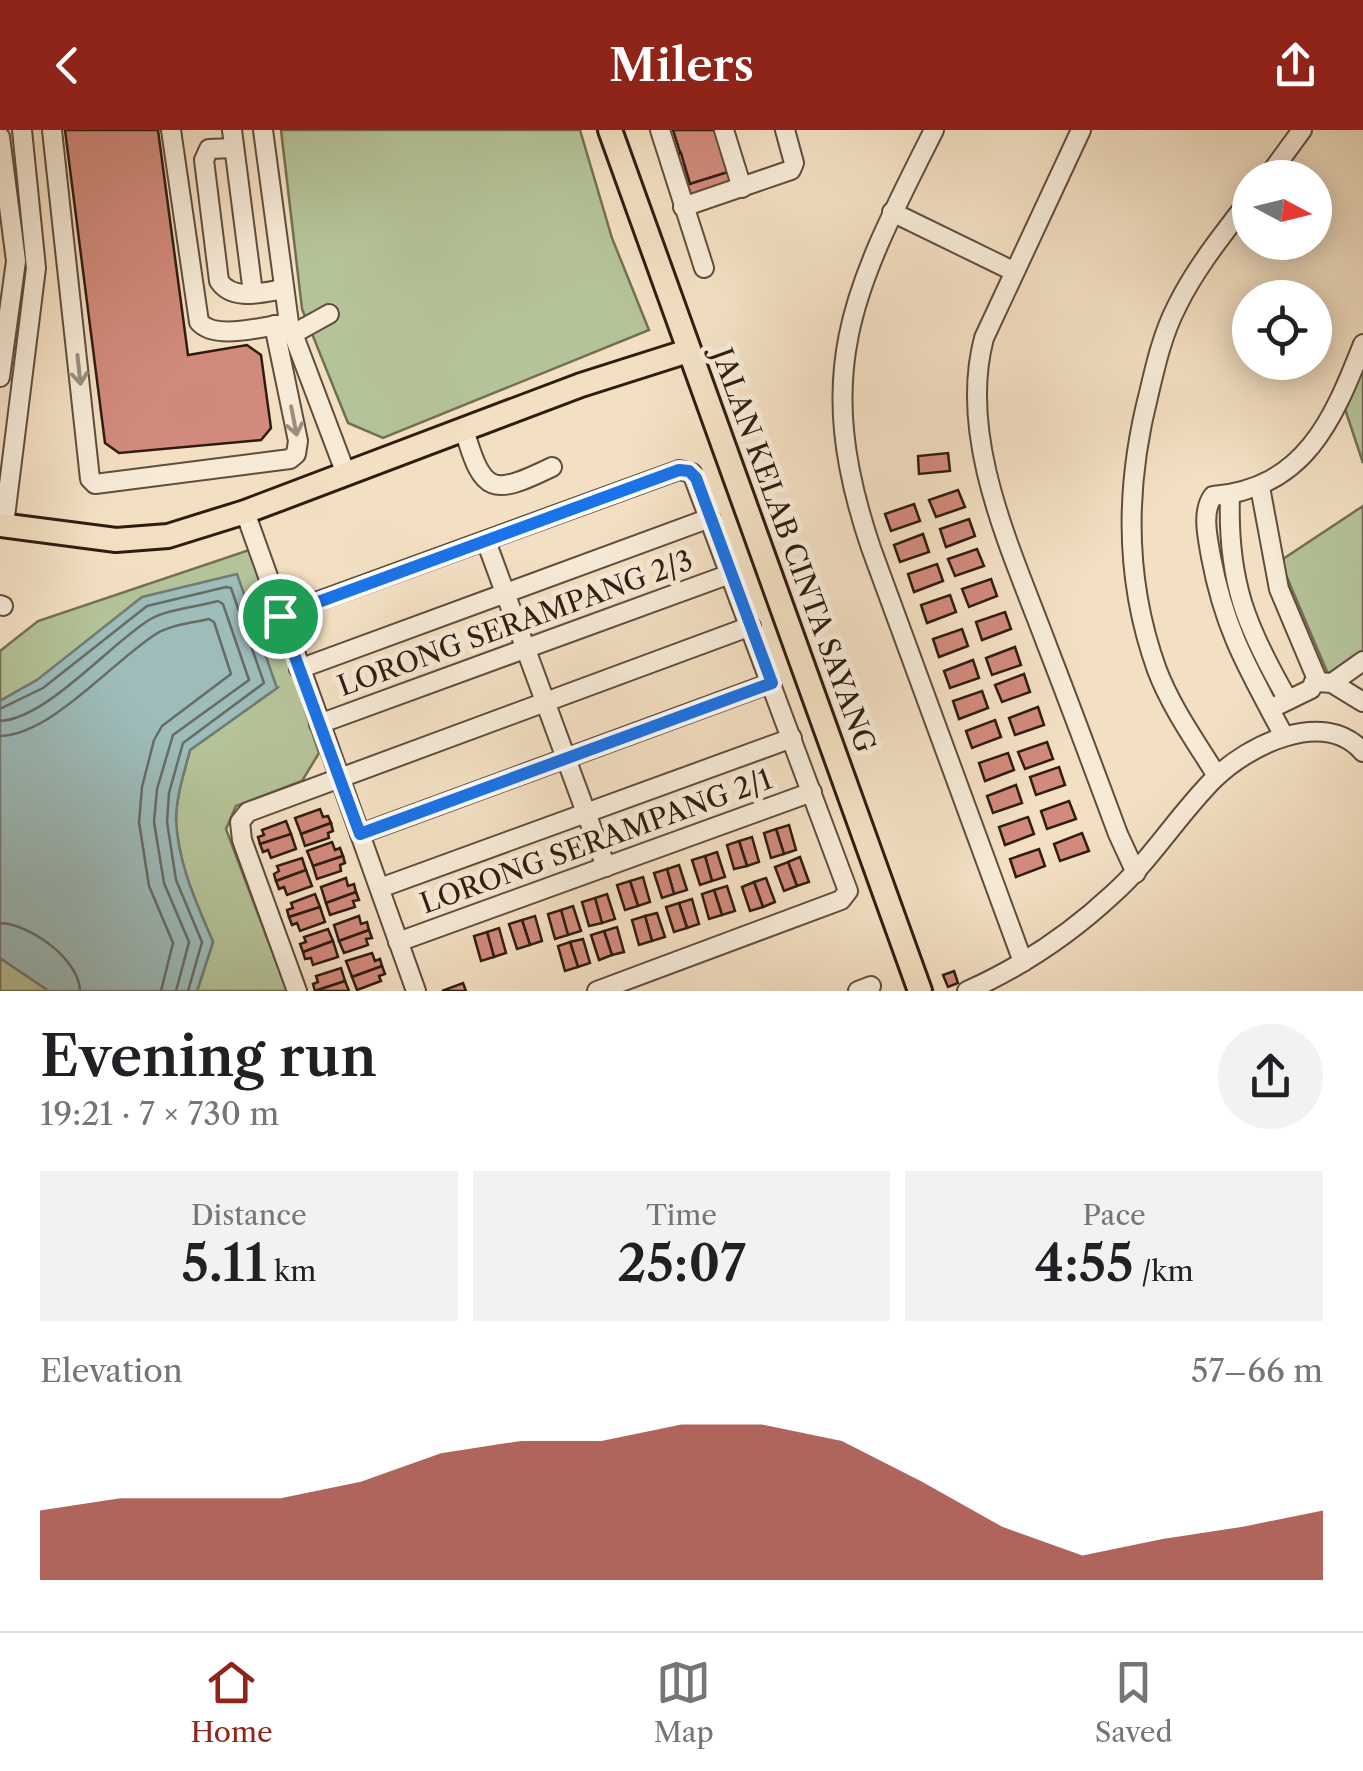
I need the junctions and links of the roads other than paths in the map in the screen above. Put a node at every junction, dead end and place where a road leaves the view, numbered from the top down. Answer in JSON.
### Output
{"nodes":[{"id":1,"x":22,"y":130,"type":"edge"},
{"id":2,"x":52,"y":130,"type":"edge"},
{"id":3,"x":171,"y":130,"type":"edge"},
{"id":4,"x":263,"y":130,"type":"edge"},
{"id":5,"x":610,"y":130,"type":"edge"},
{"id":6,"x":660,"y":130,"type":"edge"},
{"id":7,"x":724,"y":130,"type":"edge"},
{"id":8,"x":784,"y":130,"type":"edge"},
{"id":9,"x":934,"y":130,"type":"edge"},
{"id":10,"x":1081,"y":130,"type":"edge"},
{"id":11,"x":1302,"y":130,"type":"edge"},
{"id":12,"x":0,"y":137,"type":"edge"},
{"id":13,"x":233,"y":139,"type":"edge"},
{"id":14,"x":1280,"y":160,"type":"edge"},
{"id":15,"x":742,"y":188,"type":"junction"},
{"id":16,"x":684,"y":207,"type":"junction"},
{"id":17,"x":892,"y":212,"type":"junction"},
{"id":18,"x":1232,"y":223,"type":"edge"},
{"id":19,"x":704,"y":268,"type":"dead end"},
{"id":20,"x":1013,"y":271,"type":"junction"},
{"id":21,"x":35,"y":280,"type":"junction"},
{"id":22,"x":69,"y":282,"type":"junction"},
{"id":23,"x":284,"y":289,"type":"junction"},
{"id":24,"x":253,"y":293,"type":"junction"},
{"id":25,"x":669,"y":296,"type":"junction"},
{"id":26,"x":329,"y":314,"type":"dead end"},
{"id":27,"x":285,"y":328,"type":"junction"},
{"id":28,"x":1363,"y":344,"type":"edge"},
{"id":29,"x":688,"y":351,"type":"junction"},
{"id":30,"x":644,"y":364,"type":"junction"},
{"id":31,"x":0,"y":377,"type":"edge"},
{"id":32,"x":712,"y":412,"type":"junction"},
{"id":33,"x":464,"y":430,"type":"junction"},
{"id":34,"x":552,"y":466,"type":"dead end"},
{"id":35,"x":346,"y":474,"type":"junction"},
{"id":36,"x":1260,"y":487,"type":"junction"},
{"id":37,"x":1230,"y":495,"type":"junction"},
{"id":38,"x":245,"y":512,"type":"junction"},
{"id":39,"x":710,"y":518,"type":"junction"},
{"id":40,"x":2,"y":525,"type":"edge"},
{"id":41,"x":486,"y":541,"type":"junction"},
{"id":42,"x":730,"y":574,"type":"junction"},
{"id":43,"x":505,"y":594,"type":"junction"},
{"id":44,"x":280,"y":616,"type":"junction"},
{"id":45,"x":751,"y":626,"type":"junction"},
{"id":46,"x":526,"y":650,"type":"junction"},
{"id":47,"x":1363,"y":661,"type":"edge"},
{"id":48,"x":300,"y":670,"type":"junction"},
{"id":49,"x":772,"y":683,"type":"junction"},
{"id":50,"x":1324,"y":683,"type":"junction"},
{"id":51,"x":1288,"y":700,"type":"junction"},
{"id":52,"x":1363,"y":702,"type":"edge"},
{"id":53,"x":545,"y":704,"type":"junction"},
{"id":54,"x":1270,"y":709,"type":"junction"},
{"id":55,"x":319,"y":724,"type":"junction"},
{"id":56,"x":1284,"y":736,"type":"junction"},
{"id":57,"x":792,"y":738,"type":"junction"},
{"id":58,"x":1363,"y":752,"type":"edge"},
{"id":59,"x":565,"y":758,"type":"junction"},
{"id":60,"x":1217,"y":776,"type":"junction"},
{"id":61,"x":339,"y":780,"type":"junction"},
{"id":62,"x":812,"y":792,"type":"junction"},
{"id":63,"x":585,"y":811,"type":"junction"},
{"id":64,"x":360,"y":834,"type":"junction"},
{"id":65,"x":606,"y":867,"type":"junction"},
{"id":66,"x":1136,"y":873,"type":"junction"},
{"id":67,"x":380,"y":888,"type":"junction"},
{"id":68,"x":398,"y":942,"type":"junction"},
{"id":69,"x":1023,"y":962,"type":"junction"},
{"id":70,"x":297,"y":991,"type":"edge"},
{"id":71,"x":416,"y":991,"type":"edge"},
{"id":72,"x":597,"y":991,"type":"edge"},
{"id":73,"x":920,"y":991,"type":"edge"},
{"id":74,"x":948,"y":991,"type":"edge"},
{"id":75,"x":957,"y":991,"type":"edge"},
{"id":76,"x":967,"y":991,"type":"edge"}],
"edges":[{"from":1,"to":21,"type":"street"},
{"from":2,"to":22,"type":"street"},
{"from":3,"to":27,"type":"street"},
{"from":4,"to":23,"type":"street"},
{"from":5,"to":25,"type":"main road","name":"JALAN KELAB CINTA SAYANG"},
{"from":6,"to":16,"type":"street"},
{"from":7,"to":15,"type":"street"},
{"from":8,"to":15,"type":"street"},
{"from":9,"to":17,"type":"street"},
{"from":10,"to":20,"type":"street"},
{"from":11,"to":14,"type":"street"},
{"from":12,"to":31,"type":"street"},
{"from":13,"to":24,"type":"street"},
{"from":13,"to":24,"type":"street"},
{"from":15,"to":16,"type":"street"},
{"from":16,"to":19,"type":"street"},
{"from":17,"to":20,"type":"street"},
{"from":17,"to":69,"type":"street"},
{"from":18,"to":60,"type":"street"},
{"from":20,"to":66,"type":"street"},
{"from":21,"to":22,"type":"street"},
{"from":21,"to":40,"type":"street"},
{"from":22,"to":27,"type":"street"},
{"from":23,"to":24,"type":"street"},
{"from":23,"to":27,"type":"street"},
{"from":25,"to":29,"type":"main road","name":"JALAN KELAB CINTA SAYANG"},
{"from":25,"to":30,"type":"main road"},
{"from":26,"to":27,"type":"street"},
{"from":27,"to":35,"type":"street"},
{"from":28,"to":36,"type":"street"},
{"from":29,"to":30,"type":"main road"},
{"from":29,"to":32,"type":"main road","name":"JALAN KELAB CINTA SAYANG"},
{"from":30,"to":32,"type":"main road"},
{"from":30,"to":33,"type":"main road"},
{"from":32,"to":73,"type":"main road","name":"JALAN KELAB CINTA SAYANG"},
{"from":33,"to":34,"type":"street"},
{"from":33,"to":35,"type":"main road"},
{"from":35,"to":38,"type":"main road"},
{"from":36,"to":37,"type":"street"},
{"from":36,"to":50,"type":"street"},
{"from":37,"to":51,"type":"street"},
{"from":37,"to":54,"type":"street"},
{"from":38,"to":40,"type":"main road"},
{"from":38,"to":44,"type":"street"},
{"from":39,"to":41,"type":"street"},
{"from":39,"to":42,"type":"street"},
{"from":39,"to":43,"type":"street"},
{"from":41,"to":43,"type":"street"},
{"from":41,"to":44,"type":"street"},
{"from":42,"to":45,"type":"street"},
{"from":42,"to":46,"type":"street","name":"LORONG SERAMPANG 2/3"},
{"from":43,"to":46,"type":"street"},
{"from":43,"to":48,"type":"street"},
{"from":44,"to":48,"type":"street"},
{"from":45,"to":49,"type":"street"},
{"from":45,"to":53,"type":"street"},
{"from":46,"to":53,"type":"street"},
{"from":46,"to":55,"type":"street","name":"LORONG SERAMPANG 2/3"},
{"from":47,"to":50,"type":"street"},
{"from":48,"to":55,"type":"street"},
{"from":49,"to":57,"type":"street"},
{"from":49,"to":59,"type":"street"},
{"from":50,"to":51,"type":"street"},
{"from":50,"to":52,"type":"street"},
{"from":51,"to":54,"type":"street"},
{"from":53,"to":59,"type":"street"},
{"from":53,"to":61,"type":"street"},
{"from":54,"to":56,"type":"street"},
{"from":55,"to":61,"type":"street"},
{"from":56,"to":58,"type":"street"},
{"from":56,"to":60,"type":"street"},
{"from":57,"to":62,"type":"street"},
{"from":57,"to":63,"type":"street"},
{"from":59,"to":63,"type":"street"},
{"from":59,"to":64,"type":"street"},
{"from":60,"to":66,"type":"street"},
{"from":61,"to":64,"type":"street"},
{"from":61,"to":70,"type":"street"},
{"from":62,"to":65,"type":"street","name":"LORONG SERAMPANG 2/1"},
{"from":62,"to":72,"type":"street"},
{"from":63,"to":65,"type":"street"},
{"from":63,"to":67,"type":"street"},
{"from":64,"to":67,"type":"street"},
{"from":65,"to":68,"type":"street","name":"LORONG SERAMPANG 2/1"},
{"from":66,"to":69,"type":"street"},
{"from":67,"to":68,"type":"street"},
{"from":68,"to":71,"type":"street"},
{"from":69,"to":76,"type":"street"},
{"from":74,"to":75,"type":"street"}]}
